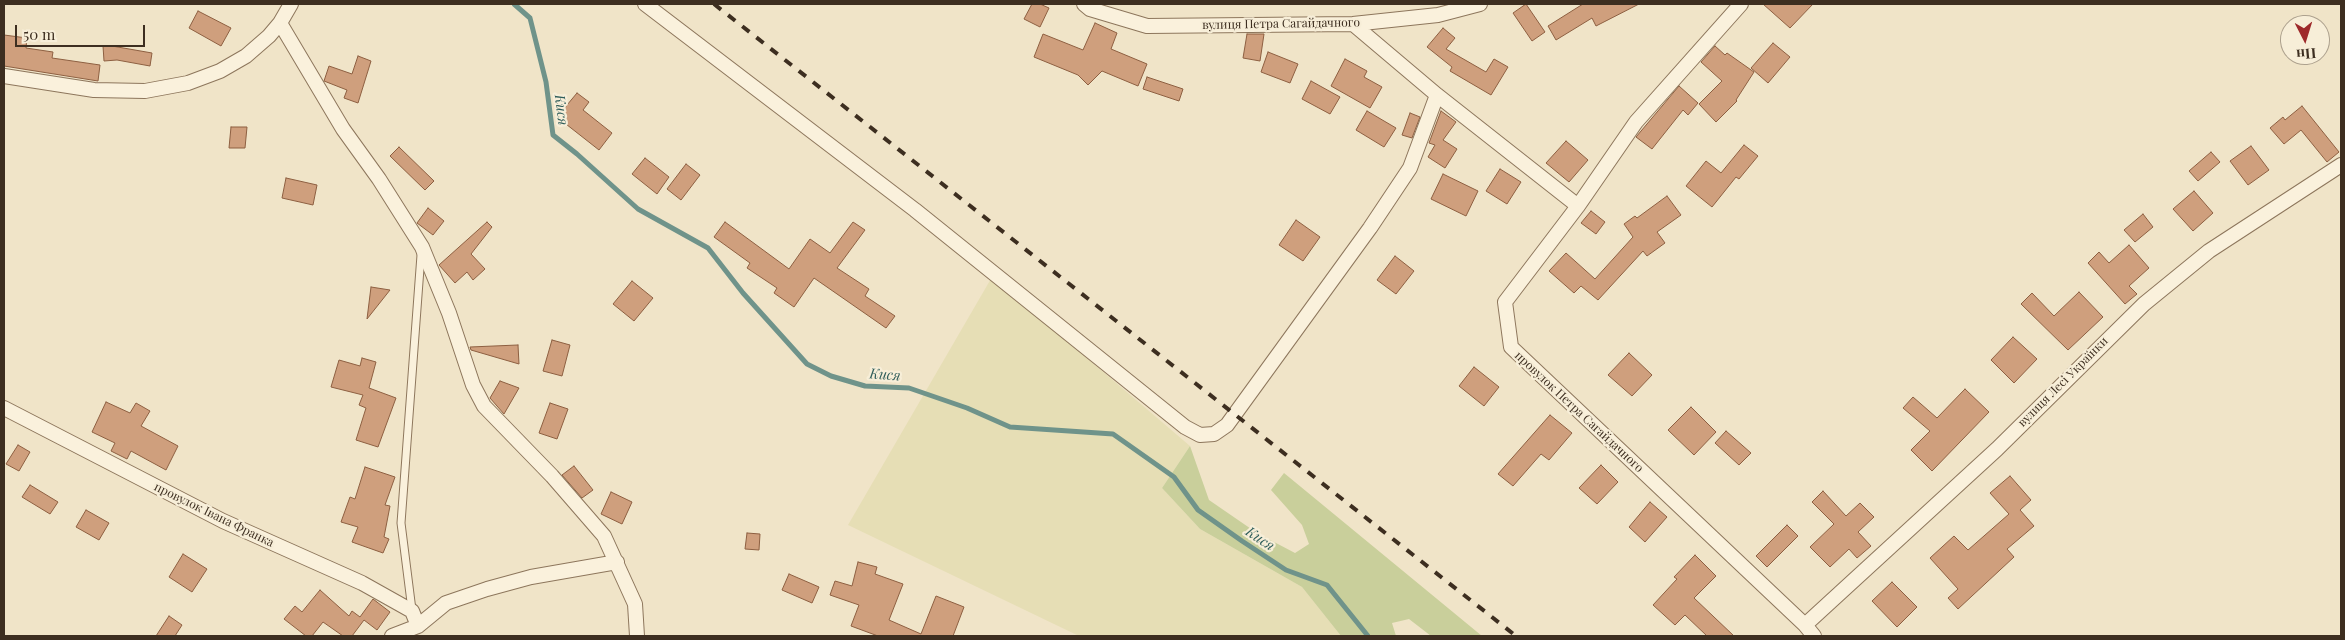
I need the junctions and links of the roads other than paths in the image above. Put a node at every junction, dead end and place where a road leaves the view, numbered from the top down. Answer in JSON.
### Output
{"nodes":[{"id":1,"x":291,"y":4,"type":"edge"},
{"id":2,"x":645,"y":4,"type":"edge"},
{"id":3,"x":1084,"y":4,"type":"edge"},
{"id":4,"x":1480,"y":4,"type":"edge"},
{"id":5,"x":1741,"y":4,"type":"edge"},
{"id":6,"x":280,"y":24,"type":"junction"},
{"id":7,"x":1353,"y":24,"type":"junction"},
{"id":8,"x":4,"y":76,"type":"edge"},
{"id":9,"x":1436,"y":95,"type":"junction"},
{"id":10,"x":2341,"y":165,"type":"edge"},
{"id":11,"x":1578,"y":206,"type":"junction"},
{"id":12,"x":422,"y":247,"type":"junction"},
{"id":13,"x":4,"y":408,"type":"edge"},
{"id":14,"x":617,"y":562,"type":"junction"},
{"id":15,"x":412,"y":611,"type":"junction"},
{"id":16,"x":1805,"y":625,"type":"junction"},
{"id":17,"x":418,"y":626,"type":"junction"},
{"id":18,"x":392,"y":636,"type":"edge"},
{"id":19,"x":637,"y":636,"type":"edge"},
{"id":20,"x":1814,"y":636,"type":"edge"}],
"edges":[{"from":1,"to":6,"type":"street"},
{"from":2,"to":9,"type":"street"},
{"from":3,"to":7,"type":"street","name":"вулиця Петра Сагайдачного"},
{"from":4,"to":7,"type":"street","name":"вулиця Петра Сагайдачного"},
{"from":5,"to":11,"type":"street","name":"провулок Петра Сагайдачного"},
{"from":6,"to":8,"type":"street"},
{"from":6,"to":12,"type":"street"},
{"from":7,"to":9,"type":"street"},
{"from":9,"to":11,"type":"street"},
{"from":10,"to":16,"type":"street","name":"вулиця Лесі Українки"},
{"from":11,"to":16,"type":"street","name":"провулок Петра Сагайдачного"},
{"from":12,"to":14,"type":"street"},
{"from":12,"to":15,"type":"lane"},
{"from":13,"to":15,"type":"street","name":"провулок Івана Франка"},
{"from":14,"to":17,"type":"street"},
{"from":14,"to":19,"type":"street"},
{"from":15,"to":17,"type":"street"},
{"from":16,"to":20,"type":"street","name":"провулок Петра Сагайдачного"},
{"from":17,"to":18,"type":"street"}]}
